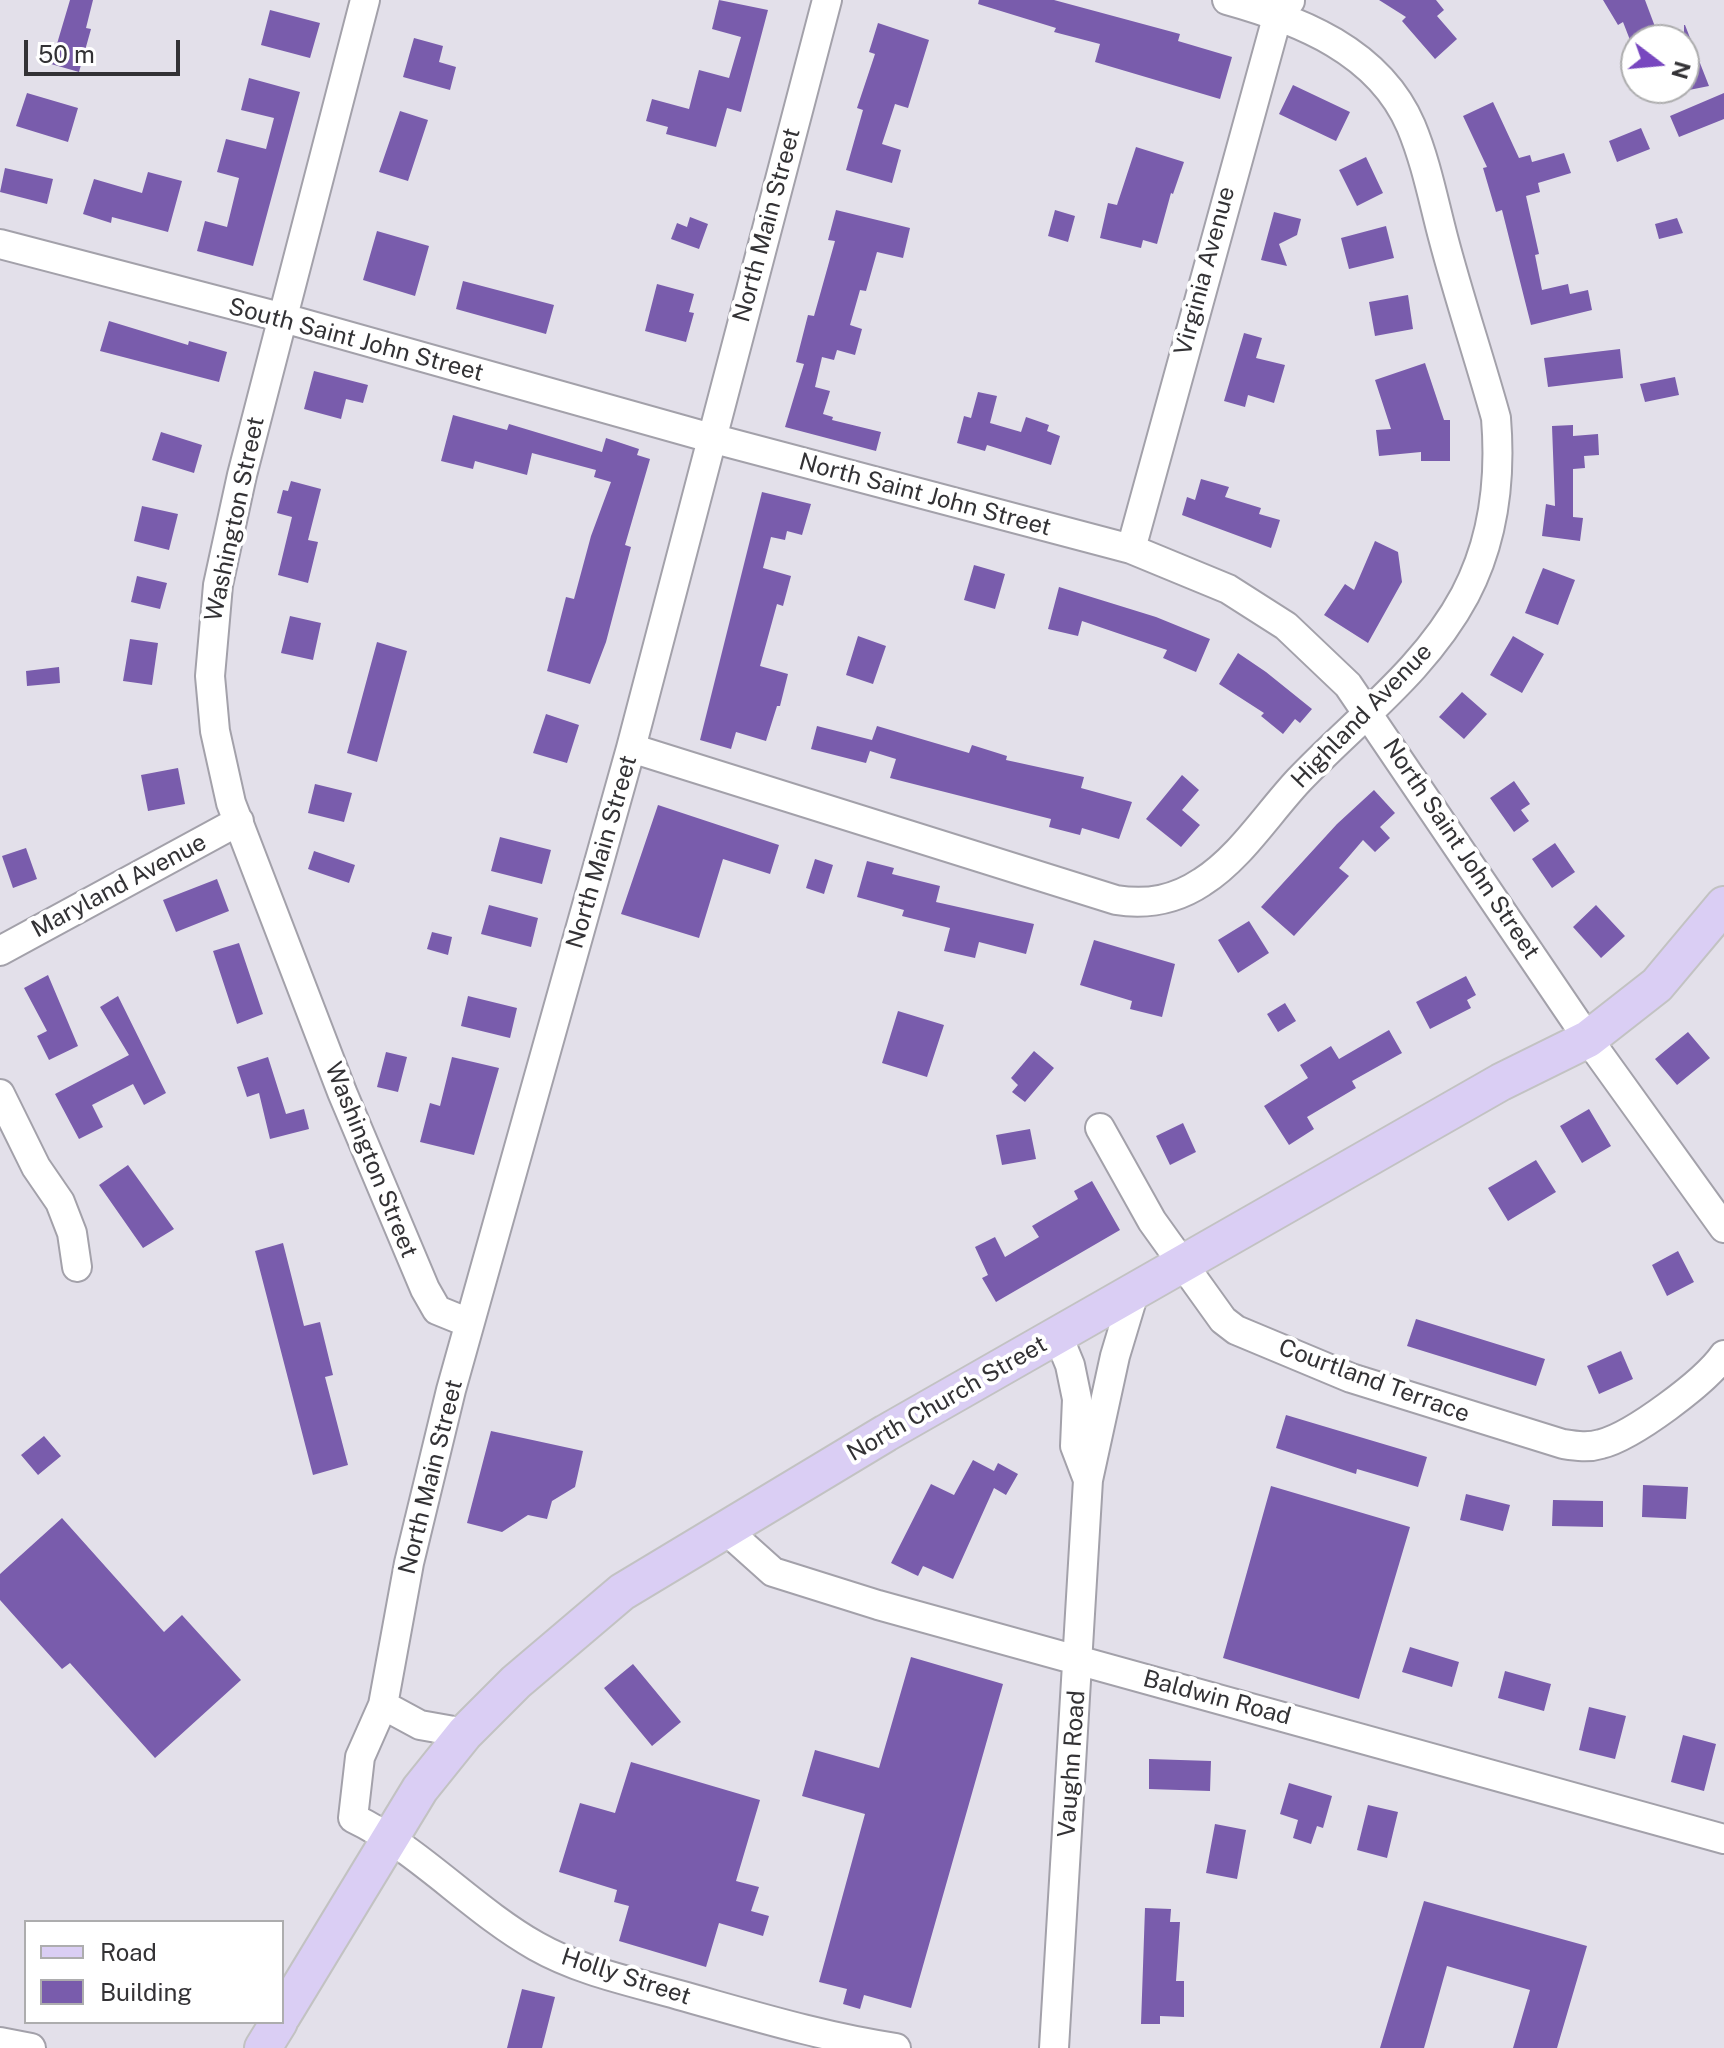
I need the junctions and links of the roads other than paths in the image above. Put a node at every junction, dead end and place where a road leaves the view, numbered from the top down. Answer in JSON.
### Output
{"nodes":[{"id":1,"x":365,"y":0,"type":"edge"},
{"id":2,"x":827,"y":0,"type":"edge"},
{"id":3,"x":1227,"y":0,"type":"edge"},
{"id":4,"x":1284,"y":7,"type":"edge"},
{"id":5,"x":0,"y":244,"type":"edge"},
{"id":6,"x":280,"y":317,"type":"junction"},
{"id":7,"x":711,"y":438,"type":"junction"},
{"id":8,"x":1131,"y":549,"type":"junction"},
{"id":9,"x":1369,"y":713,"type":"junction"},
{"id":10,"x":631,"y":748,"type":"junction"},
{"id":11,"x":239,"y":821,"type":"junction"},
{"id":12,"x":1724,"y":905,"type":"edge"},
{"id":13,"x":1724,"y":946,"type":"edge"},
{"id":14,"x":0,"y":951,"type":"edge"},
{"id":15,"x":1657,"y":985,"type":"junction"},
{"id":16,"x":1588,"y":1039,"type":"junction"},
{"id":17,"x":0,"y":1094,"type":"edge"},
{"id":18,"x":1100,"y":1128,"type":"dead end"},
{"id":19,"x":1724,"y":1228,"type":"edge"},
{"id":20,"x":1183,"y":1265,"type":"junction"},
{"id":21,"x":77,"y":1267,"type":"dead end"},
{"id":22,"x":1134,"y":1293,"type":"junction"},
{"id":23,"x":469,"y":1323,"type":"junction"},
{"id":24,"x":1058,"y":1336,"type":"junction"},
{"id":25,"x":1724,"y":1355,"type":"edge"},
{"id":26,"x":1088,"y":1480,"type":"junction"},
{"id":27,"x":725,"y":1529,"type":"junction"},
{"id":28,"x":1079,"y":1661,"type":"junction"},
{"id":29,"x":383,"y":1705,"type":"junction"},
{"id":30,"x":465,"y":1733,"type":"junction"},
{"id":31,"x":389,"y":1835,"type":"junction"},
{"id":32,"x":1724,"y":1839,"type":"edge"},
{"id":33,"x":284,"y":2013,"type":"edge"},
{"id":34,"x":278,"y":2024,"type":"edge"},
{"id":35,"x":0,"y":2042,"type":"edge"},
{"id":36,"x":31,"y":2048,"type":"edge"},
{"id":37,"x":263,"y":2048,"type":"edge"},
{"id":38,"x":896,"y":2048,"type":"edge"},
{"id":39,"x":1054,"y":2048,"type":"edge"}],
"edges":[{"from":1,"to":6,"type":"street","name":"Washington Street"},
{"from":2,"to":7,"type":"street","name":"North Main Street"},
{"from":3,"to":4,"type":"street","name":"Highland Avenue"},
{"from":4,"to":8,"type":"street","name":"Virginia Avenue"},
{"from":4,"to":9,"type":"street","name":"Highland Avenue"},
{"from":5,"to":6,"type":"street","name":"South Saint John Street"},
{"from":6,"to":7,"type":"street","name":"South Saint John Street"},
{"from":6,"to":11,"type":"street","name":"Washington Street"},
{"from":7,"to":8,"type":"street","name":"North Saint John Street"},
{"from":7,"to":10,"type":"street","name":"North Main Street"},
{"from":8,"to":9,"type":"street","name":"North Saint John Street"},
{"from":9,"to":10,"type":"street","name":"Highland Avenue"},
{"from":9,"to":16,"type":"street","name":"North Saint John Street"},
{"from":10,"to":23,"type":"street","name":"North Main Street"},
{"from":11,"to":14,"type":"street","name":"Maryland Avenue"},
{"from":11,"to":23,"type":"street","name":"Washington Street"},
{"from":12,"to":15,"type":"main road","name":"North Church Street"},
{"from":13,"to":15,"type":"main road"},
{"from":15,"to":16,"type":"main road","name":"North Church Street"},
{"from":16,"to":19,"type":"street","name":"North Saint John Street"},
{"from":16,"to":20,"type":"main road","name":"North Church Street"},
{"from":17,"to":21,"type":"street"},
{"from":18,"to":20,"type":"street","name":"Courtland Terrace"},
{"from":20,"to":22,"type":"main road","name":"North Church Street"},
{"from":20,"to":25,"type":"street","name":"Courtland Terrace"},
{"from":22,"to":24,"type":"main road","name":"North Church Street"},
{"from":22,"to":26,"type":"street","name":"Vaughn Road"},
{"from":23,"to":29,"type":"street","name":"North Main Street"},
{"from":24,"to":26,"type":"street","name":"Vaughn Road"},
{"from":24,"to":27,"type":"main road","name":"North Church Street"},
{"from":26,"to":28,"type":"street","name":"Vaughn Road"},
{"from":27,"to":28,"type":"street","name":"Baldwin Road"},
{"from":27,"to":30,"type":"main road","name":"North Church Street"},
{"from":28,"to":32,"type":"street","name":"Baldwin Road"},
{"from":28,"to":39,"type":"street","name":"Vaughn Road"},
{"from":29,"to":30,"type":"street"},
{"from":29,"to":31,"type":"street","name":"North Main Street"},
{"from":30,"to":31,"type":"main road","name":"North Church Street"},
{"from":31,"to":33,"type":"main road","name":"North Church Street"},
{"from":31,"to":38,"type":"street","name":"Holly Street"},
{"from":34,"to":37,"type":"main road"},
{"from":35,"to":36,"type":"street"}]}
